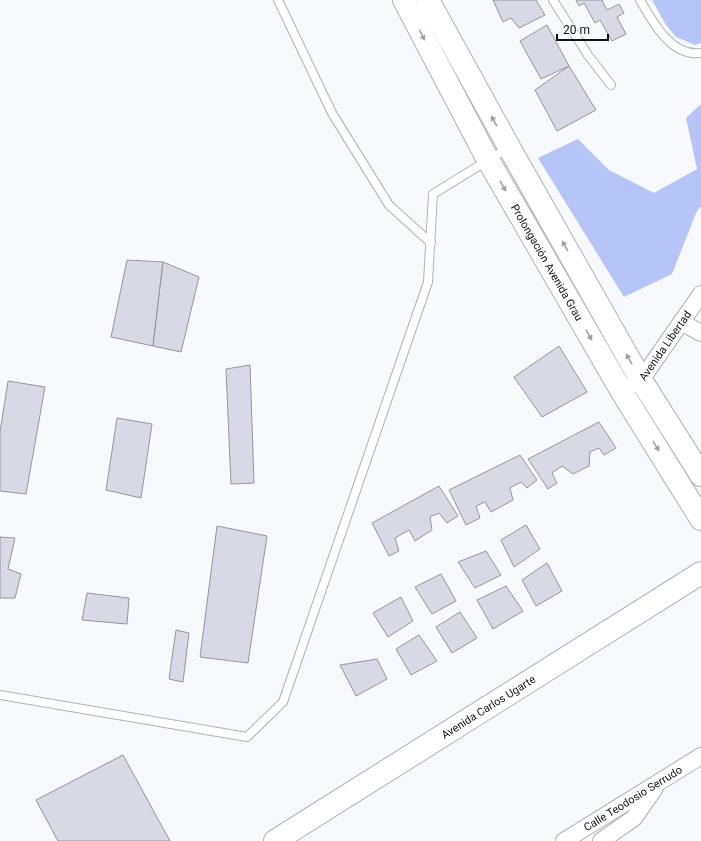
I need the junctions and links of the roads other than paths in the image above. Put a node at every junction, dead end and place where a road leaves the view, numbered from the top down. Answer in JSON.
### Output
{"nodes":[{"id":1,"x":278,"y":0,"type":"edge"},
{"id":2,"x":404,"y":0,"type":"edge"},
{"id":3,"x":428,"y":0,"type":"edge"},
{"id":4,"x":554,"y":0,"type":"edge"},
{"id":5,"x":640,"y":0,"type":"edge"},
{"id":6,"x":701,"y":53,"type":"edge"},
{"id":7,"x":611,"y":86,"type":"dead end"},
{"id":8,"x":509,"y":147,"type":"junction"},
{"id":9,"x":488,"y":160,"type":"junction"},
{"id":10,"x":431,"y":243,"type":"junction"},
{"id":11,"x":701,"y":294,"type":"edge"},
{"id":12,"x":681,"y":322,"type":"junction"},
{"id":13,"x":701,"y":333,"type":"edge"},
{"id":14,"x":641,"y":380,"type":"junction"},
{"id":15,"x":622,"y":392,"type":"junction"},
{"id":16,"x":701,"y":475,"type":"edge"},
{"id":17,"x":701,"y":519,"type":"edge"},
{"id":18,"x":701,"y":573,"type":"edge"},
{"id":19,"x":0,"y":695,"type":"edge"},
{"id":20,"x":701,"y":756,"type":"edge"},
{"id":21,"x":660,"y":782,"type":"junction"},
{"id":22,"x":276,"y":841,"type":"edge"},
{"id":23,"x":564,"y":841,"type":"edge"},
{"id":24,"x":601,"y":841,"type":"edge"}],
"edges":[{"from":1,"to":10,"type":"lane"},
{"from":2,"to":9,"type":"main road","name":"Prolongación Avenida Grau","one_way":true},
{"from":8,"to":3,"type":"main road","one_way":true},
{"from":4,"to":7,"type":"lane"},
{"from":5,"to":6,"type":"lane"},
{"from":8,"to":9,"type":"lane"},
{"from":14,"to":8,"type":"main road","one_way":true},
{"from":9,"to":10,"type":"lane"},
{"from":9,"to":15,"type":"main road","name":"Prolongación Avenida Grau","one_way":true},
{"from":10,"to":19,"type":"lane"},
{"from":11,"to":12,"type":"street","name":"Avenida Libertad"},
{"from":12,"to":13,"type":"street"},
{"from":12,"to":14,"type":"street","name":"Avenida Libertad"},
{"from":14,"to":15,"type":"street","name":"Avenida Libertad"},
{"from":14,"to":16,"type":"main road"},
{"from":15,"to":17,"type":"main road","name":"Prolongación Avenida Grau","one_way":true},
{"from":18,"to":22,"type":"main road","name":"Avenida Carlos Ugarte"},
{"from":20,"to":21,"type":"street","name":"Calle Teodosio Serrudo"},
{"from":21,"to":23,"type":"street","name":"Calle Teodosio Serrudo"},
{"from":21,"to":24,"type":"street"}]}
